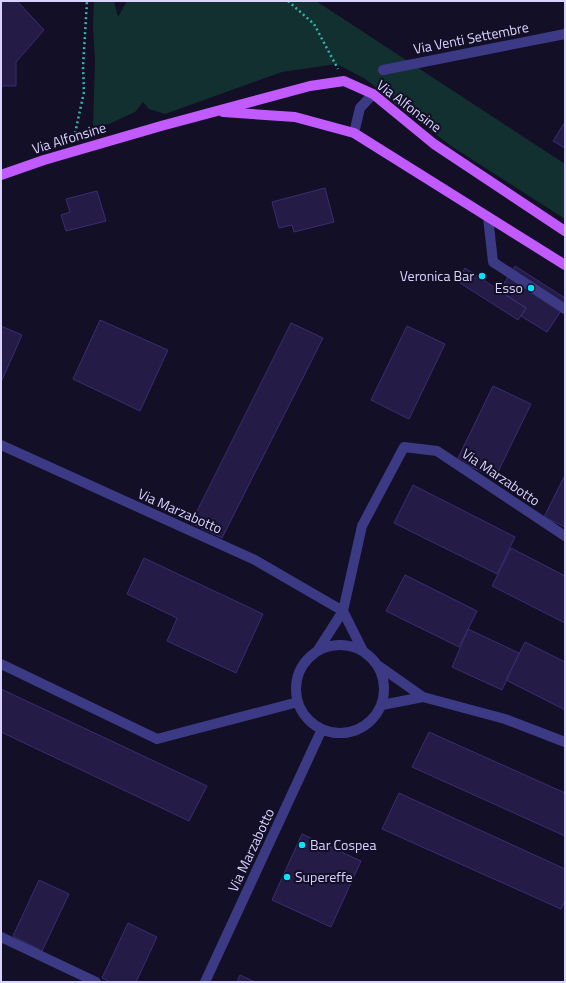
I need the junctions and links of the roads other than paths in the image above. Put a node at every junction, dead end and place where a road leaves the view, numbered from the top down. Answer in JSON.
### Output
{"nodes":[{"id":1,"x":565,"y":34,"type":"edge"},
{"id":2,"x":383,"y":70,"type":"dead end"},
{"id":3,"x":373,"y":94,"type":"junction"},
{"id":4,"x":215,"y":112,"type":"junction"},
{"id":5,"x":354,"y":133,"type":"junction"},
{"id":6,"x":1,"y":174,"type":"edge"},
{"id":7,"x":488,"y":217,"type":"junction"},
{"id":8,"x":565,"y":231,"type":"edge"},
{"id":9,"x":565,"y":265,"type":"edge"},
{"id":10,"x":565,"y":309,"type":"edge"},
{"id":11,"x":1,"y":445,"type":"edge"},
{"id":12,"x":565,"y":536,"type":"edge"},
{"id":13,"x":343,"y":611,"type":"junction"},
{"id":14,"x":318,"y":650,"type":"junction"},
{"id":15,"x":363,"y":652,"type":"junction"},
{"id":16,"x":1,"y":664,"type":"edge"},
{"id":17,"x":379,"y":666,"type":"junction"},
{"id":18,"x":423,"y":697,"type":"junction"},
{"id":19,"x":298,"y":702,"type":"junction"},
{"id":20,"x":382,"y":705,"type":"junction"},
{"id":21,"x":322,"y":729,"type":"junction"},
{"id":22,"x":565,"y":742,"type":"edge"},
{"id":23,"x":1,"y":937,"type":"edge"},
{"id":24,"x":96,"y":982,"type":"edge"},
{"id":25,"x":205,"y":982,"type":"edge"}],
"edges":[{"from":1,"to":2,"type":"street","name":"Via Venti Settembre"},
{"from":3,"to":4,"type":"main road","name":"Via Alfonsine"},
{"from":3,"to":5,"type":"street"},
{"from":3,"to":8,"type":"main road","name":"Via Alfonsine"},
{"from":4,"to":5,"type":"main road","name":"Via Alfonsine"},
{"from":4,"to":6,"type":"main road","name":"Via Alfonsine"},
{"from":5,"to":7,"type":"main road","name":"Via Alfonsine"},
{"from":7,"to":9,"type":"main road","name":"Via Alfonsine"},
{"from":7,"to":10,"type":"street"},
{"from":11,"to":13,"type":"street","name":"Via Marzabotto"},
{"from":12,"to":13,"type":"street","name":"Via Marzabotto"},
{"from":13,"to":14,"type":"street","name":"Via Marzabotto"},
{"from":13,"to":15,"type":"street","name":"Via Marzabotto"},
{"from":14,"to":15,"type":"street","name":"Via Marzabotto"},
{"from":14,"to":19,"type":"street","name":"Via Marzabotto"},
{"from":15,"to":17,"type":"street","name":"Via Marzabotto"},
{"from":16,"to":19,"type":"street"},
{"from":17,"to":18,"type":"street","name":"Via Marzabotto"},
{"from":17,"to":20,"type":"street","name":"Via Marzabotto"},
{"from":18,"to":20,"type":"street","name":"Via Marzabotto"},
{"from":18,"to":22,"type":"street","name":"Via Marzabotto"},
{"from":19,"to":21,"type":"street","name":"Via Marzabotto"},
{"from":20,"to":21,"type":"street","name":"Via Marzabotto"},
{"from":21,"to":25,"type":"street","name":"Via Marzabotto"},
{"from":23,"to":24,"type":"street"}]}
